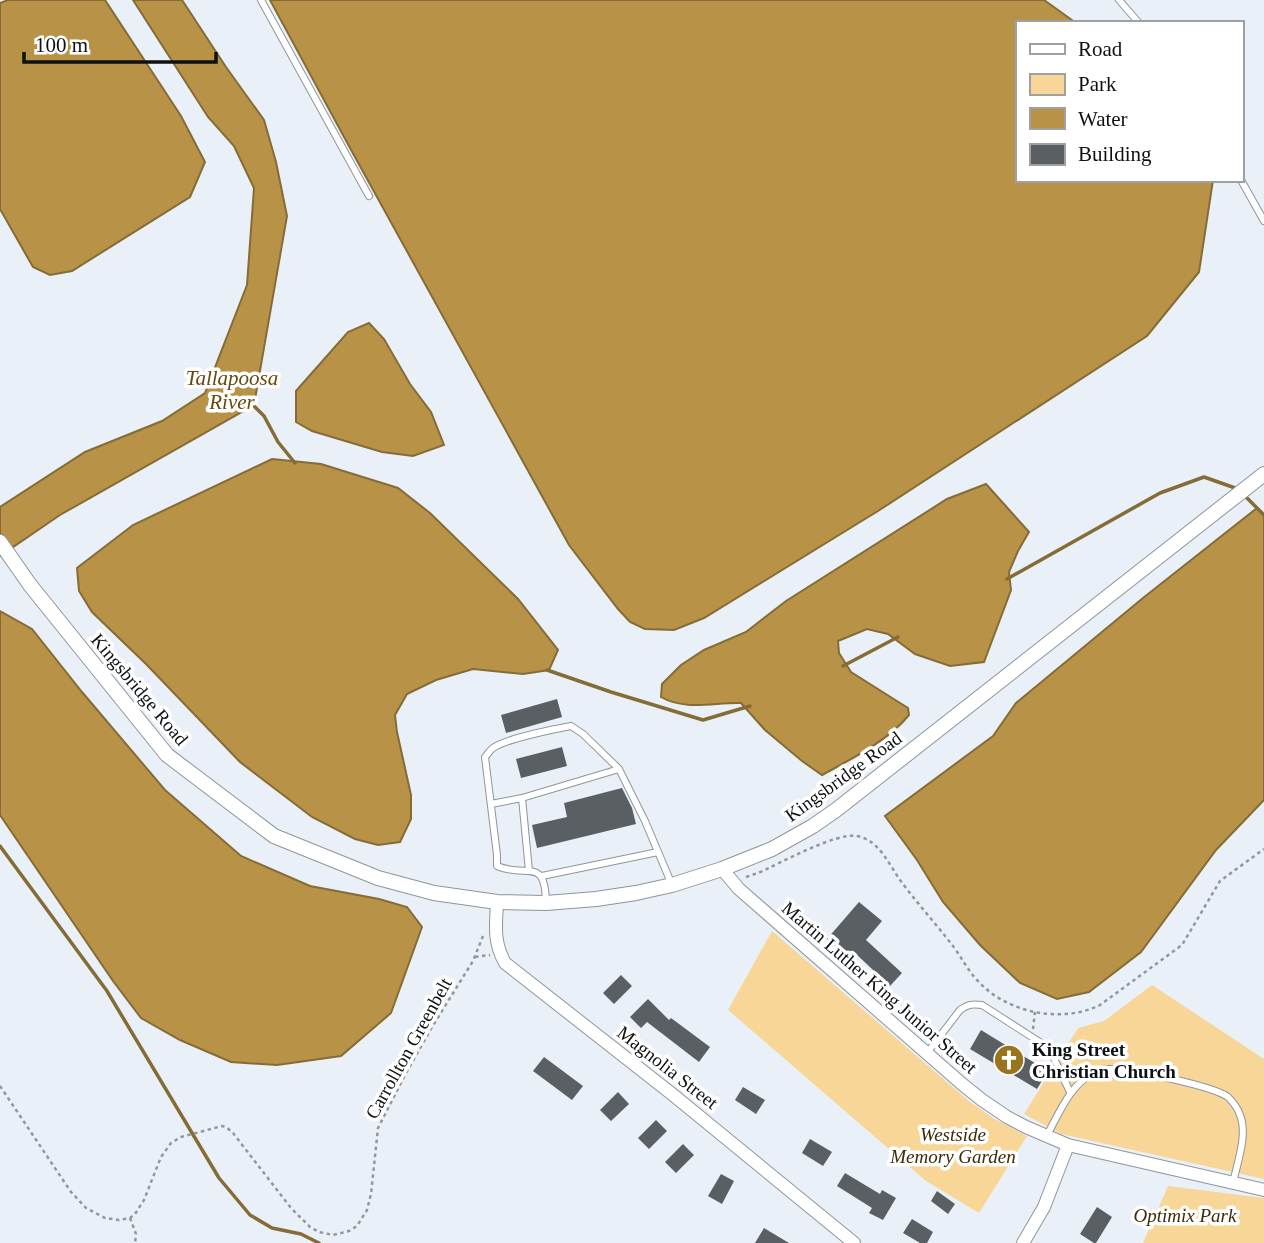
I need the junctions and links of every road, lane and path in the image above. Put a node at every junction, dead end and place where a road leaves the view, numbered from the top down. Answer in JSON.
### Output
{"nodes":[{"id":1,"x":261,"y":0,"type":"edge"},
{"id":2,"x":1119,"y":0,"type":"edge"},
{"id":3,"x":1137,"y":21,"type":"edge"},
{"id":4,"x":1242,"y":182,"type":"edge"},
{"id":5,"x":369,"y":196,"type":"dead end"},
{"id":6,"x":1264,"y":221,"type":"edge"},
{"id":7,"x":1264,"y":474,"type":"edge"},
{"id":8,"x":0,"y":542,"type":"edge"},
{"id":9,"x":619,"y":769,"type":"junction"},
{"id":10,"x":522,"y":798,"type":"junction"},
{"id":11,"x":491,"y":804,"type":"junction"},
{"id":12,"x":1264,"y":849,"type":"edge"},
{"id":13,"x":658,"y":852,"type":"junction"},
{"id":14,"x":722,"y":869,"type":"junction"},
{"id":15,"x":529,"y":872,"type":"junction"},
{"id":16,"x":542,"y":876,"type":"junction"},
{"id":17,"x":743,"y":878,"type":"dead end"},
{"id":18,"x":672,"y":885,"type":"junction"},
{"id":19,"x":496,"y":902,"type":"junction"},
{"id":20,"x":546,"y":902,"type":"junction"},
{"id":21,"x":483,"y":934,"type":"dead end"},
{"id":22,"x":491,"y":955,"type":"dead end"},
{"id":23,"x":475,"y":957,"type":"junction"},
{"id":24,"x":1035,"y":1012,"type":"junction"},
{"id":25,"x":1034,"y":1028,"type":"dead end"},
{"id":26,"x":927,"y":1053,"type":"junction"},
{"id":27,"x":0,"y":1086,"type":"edge"},
{"id":28,"x":1070,"y":1092,"type":"junction"},
{"id":29,"x":1046,"y":1137,"type":"junction"},
{"id":30,"x":1068,"y":1145,"type":"junction"},
{"id":31,"x":1233,"y":1183,"type":"junction"},
{"id":32,"x":1264,"y":1190,"type":"edge"},
{"id":33,"x":130,"y":1218,"type":"junction"},
{"id":34,"x":135,"y":1243,"type":"edge"},
{"id":35,"x":854,"y":1243,"type":"edge"},
{"id":36,"x":1023,"y":1243,"type":"edge"}],
"edges":[{"from":1,"to":5,"type":"lane"},
{"from":2,"to":3,"type":"lane"},
{"from":4,"to":6,"type":"lane"},
{"from":7,"to":14,"type":"street","name":"Kingsbridge Road"},
{"from":8,"to":19,"type":"street","name":"Kingsbridge Road"},
{"from":9,"to":10,"type":"lane"},
{"from":9,"to":11,"type":"lane"},
{"from":9,"to":13,"type":"lane"},
{"from":10,"to":11,"type":"lane"},
{"from":10,"to":15,"type":"lane"},
{"from":11,"to":15,"type":"lane"},
{"from":12,"to":24,"type":"path"},
{"from":13,"to":16,"type":"lane"},
{"from":13,"to":18,"type":"lane"},
{"from":14,"to":18,"type":"street","name":"Kingsbridge Road"},
{"from":14,"to":26,"type":"street","name":"Martin Luther King Junior Street"},
{"from":15,"to":16,"type":"lane"},
{"from":16,"to":20,"type":"lane"},
{"from":17,"to":24,"type":"path"},
{"from":18,"to":20,"type":"street","name":"Kingsbridge Road"},
{"from":19,"to":20,"type":"street","name":"Kingsbridge Road"},
{"from":19,"to":35,"type":"street","name":"Magnolia Street"},
{"from":21,"to":23,"type":"path","name":"Carrollton Greenbelt"},
{"from":22,"to":23,"type":"path"},
{"from":23,"to":33,"type":"path","name":"Carrollton Greenbelt"},
{"from":24,"to":25,"type":"path"},
{"from":26,"to":28,"type":"lane"},
{"from":26,"to":29,"type":"street","name":"Martin Luther King Junior Street"},
{"from":27,"to":33,"type":"path"},
{"from":28,"to":29,"type":"lane"},
{"from":28,"to":31,"type":"lane"},
{"from":29,"to":30,"type":"street","name":"Martin Luther King Junior Street"},
{"from":30,"to":31,"type":"street","name":"Martin Luther King Junior Street"},
{"from":30,"to":36,"type":"street"},
{"from":31,"to":32,"type":"street","name":"Martin Luther King Junior Street"},
{"from":33,"to":34,"type":"path"}]}
